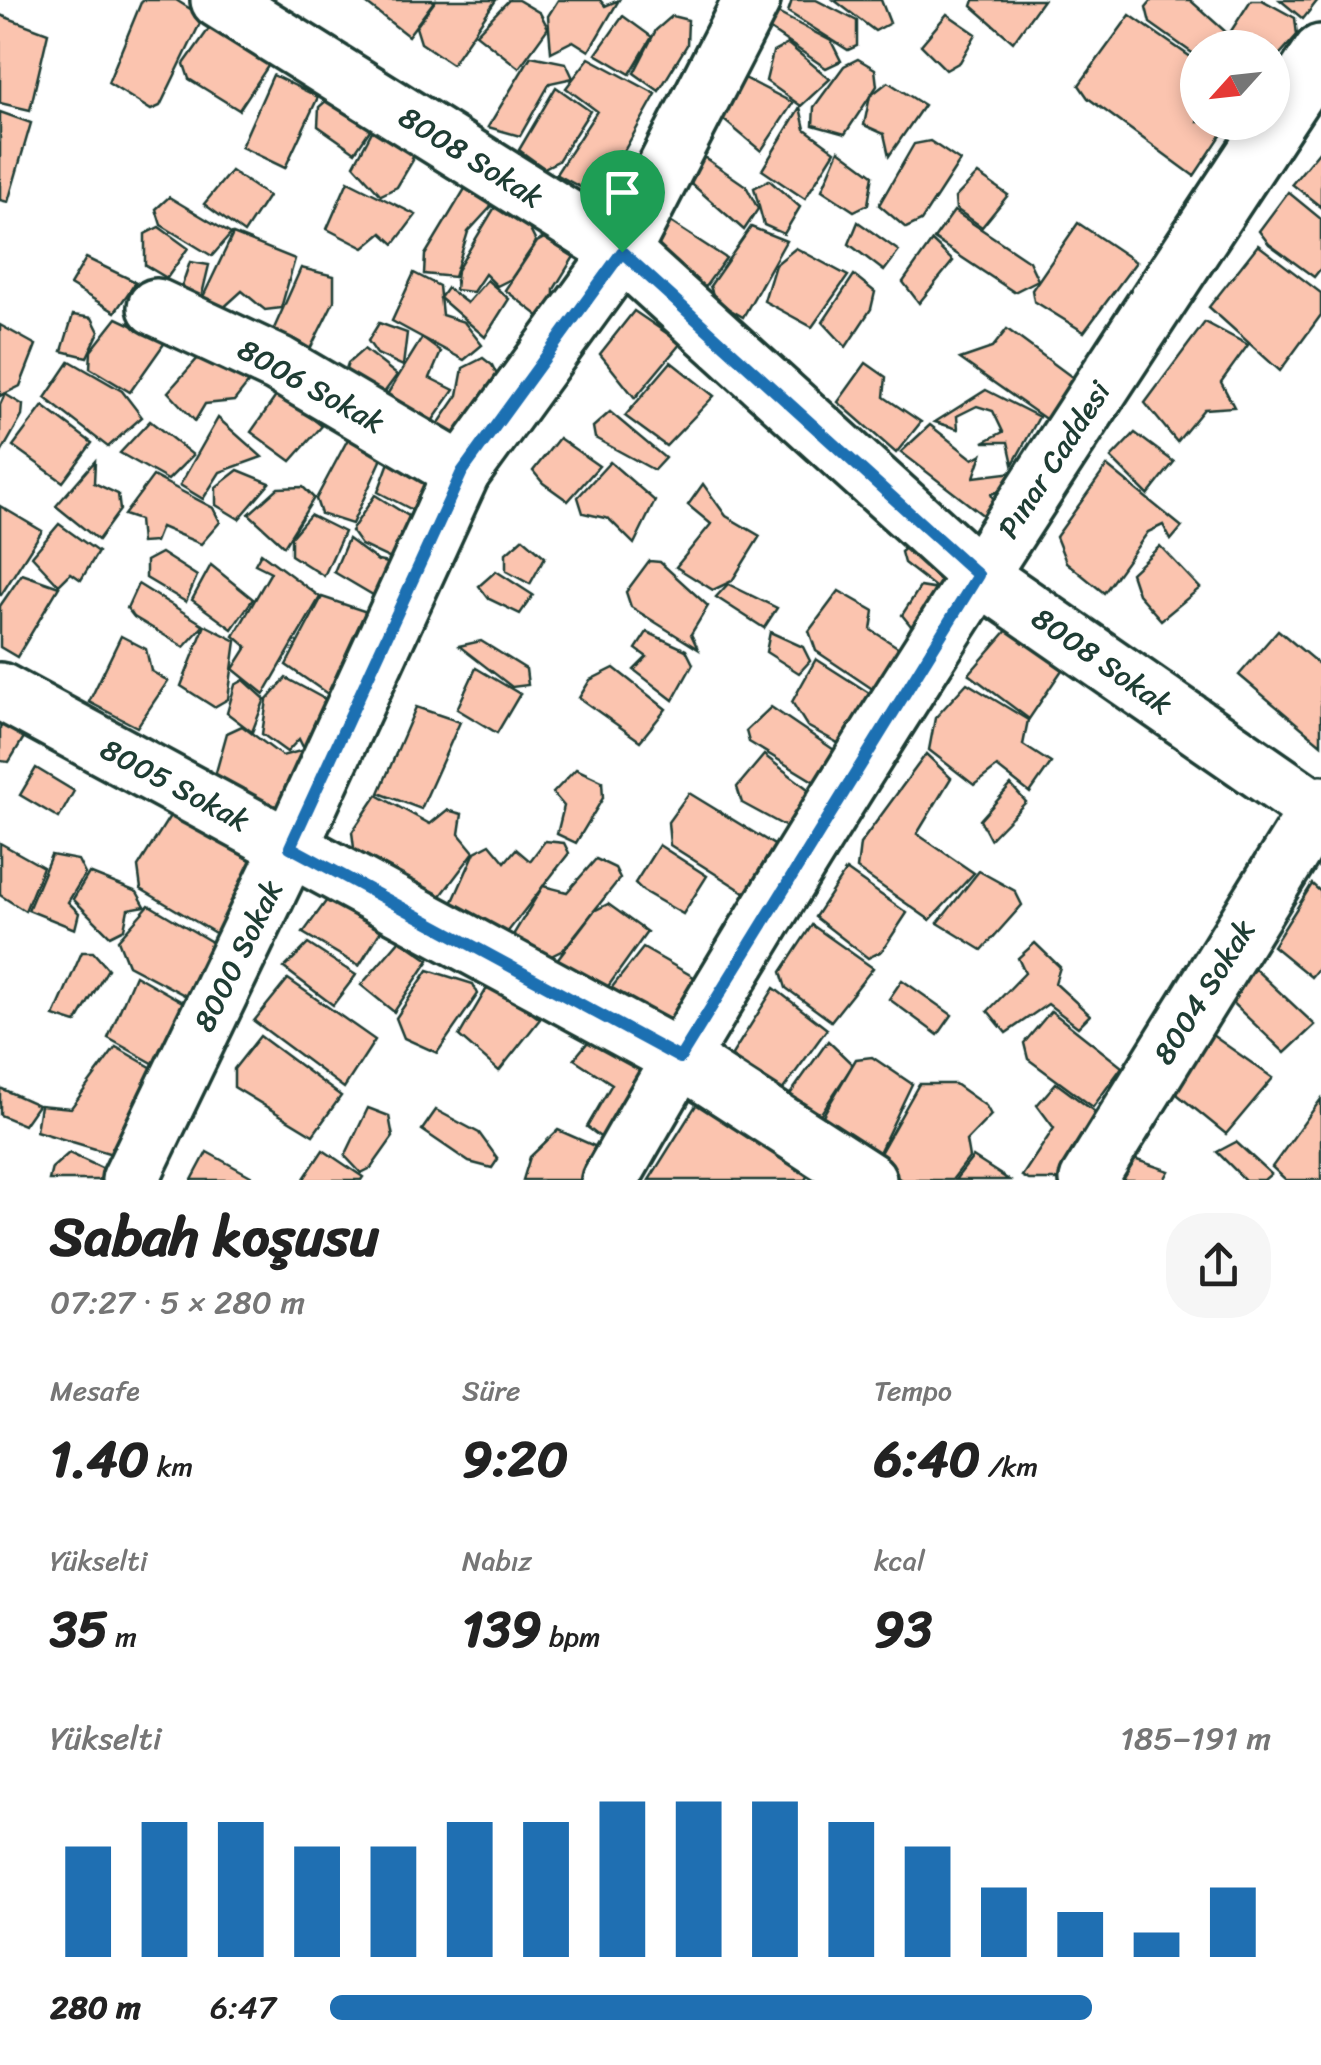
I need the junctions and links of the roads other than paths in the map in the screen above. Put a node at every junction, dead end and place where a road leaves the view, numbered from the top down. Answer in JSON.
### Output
{"nodes":[{"id":1,"x":220,"y":0,"type":"edge"},
{"id":2,"x":752,"y":0,"type":"edge"},
{"id":3,"x":1321,"y":53,"type":"edge"},
{"id":4,"x":622,"y":252,"type":"junction"},
{"id":5,"x":156,"y":307,"type":"dead end"},
{"id":6,"x":462,"y":472,"type":"junction"},
{"id":7,"x":978,"y":575,"type":"junction"},
{"id":8,"x":0,"y":690,"type":"edge"},
{"id":9,"x":1320,"y":809,"type":"edge"},
{"id":10,"x":290,"y":847,"type":"junction"},
{"id":11,"x":680,"y":1058,"type":"junction"},
{"id":12,"x":130,"y":1180,"type":"edge"},
{"id":13,"x":610,"y":1180,"type":"edge"},
{"id":14,"x":868,"y":1180,"type":"edge"},
{"id":15,"x":1088,"y":1180,"type":"edge"}],
"edges":[{"from":1,"to":4,"type":"street","name":"8008 Sokak"},
{"from":2,"to":4,"type":"street","name":"8000 Sokak"},
{"from":3,"to":7,"type":"street","name":"Pınar Caddesi"},
{"from":4,"to":6,"type":"street","name":"8000 Sokak"},
{"from":4,"to":7,"type":"street","name":"8008 Sokak"},
{"from":5,"to":6,"type":"street","name":"8006 Sokak"},
{"from":6,"to":10,"type":"street","name":"8000 Sokak"},
{"from":7,"to":9,"type":"street","name":"8008 Sokak"},
{"from":7,"to":11,"type":"street","name":"Pınar Caddesi"},
{"from":8,"to":10,"type":"street","name":"8005 Sokak"},
{"from":9,"to":15,"type":"street","name":"8004 Sokak"},
{"from":10,"to":11,"type":"street","name":"8005 Sokak"},
{"from":10,"to":12,"type":"street","name":"8000 Sokak"},
{"from":11,"to":13,"type":"street","name":"Pınar Caddesi"},
{"from":11,"to":14,"type":"street","name":"8005 Sokak"}]}
